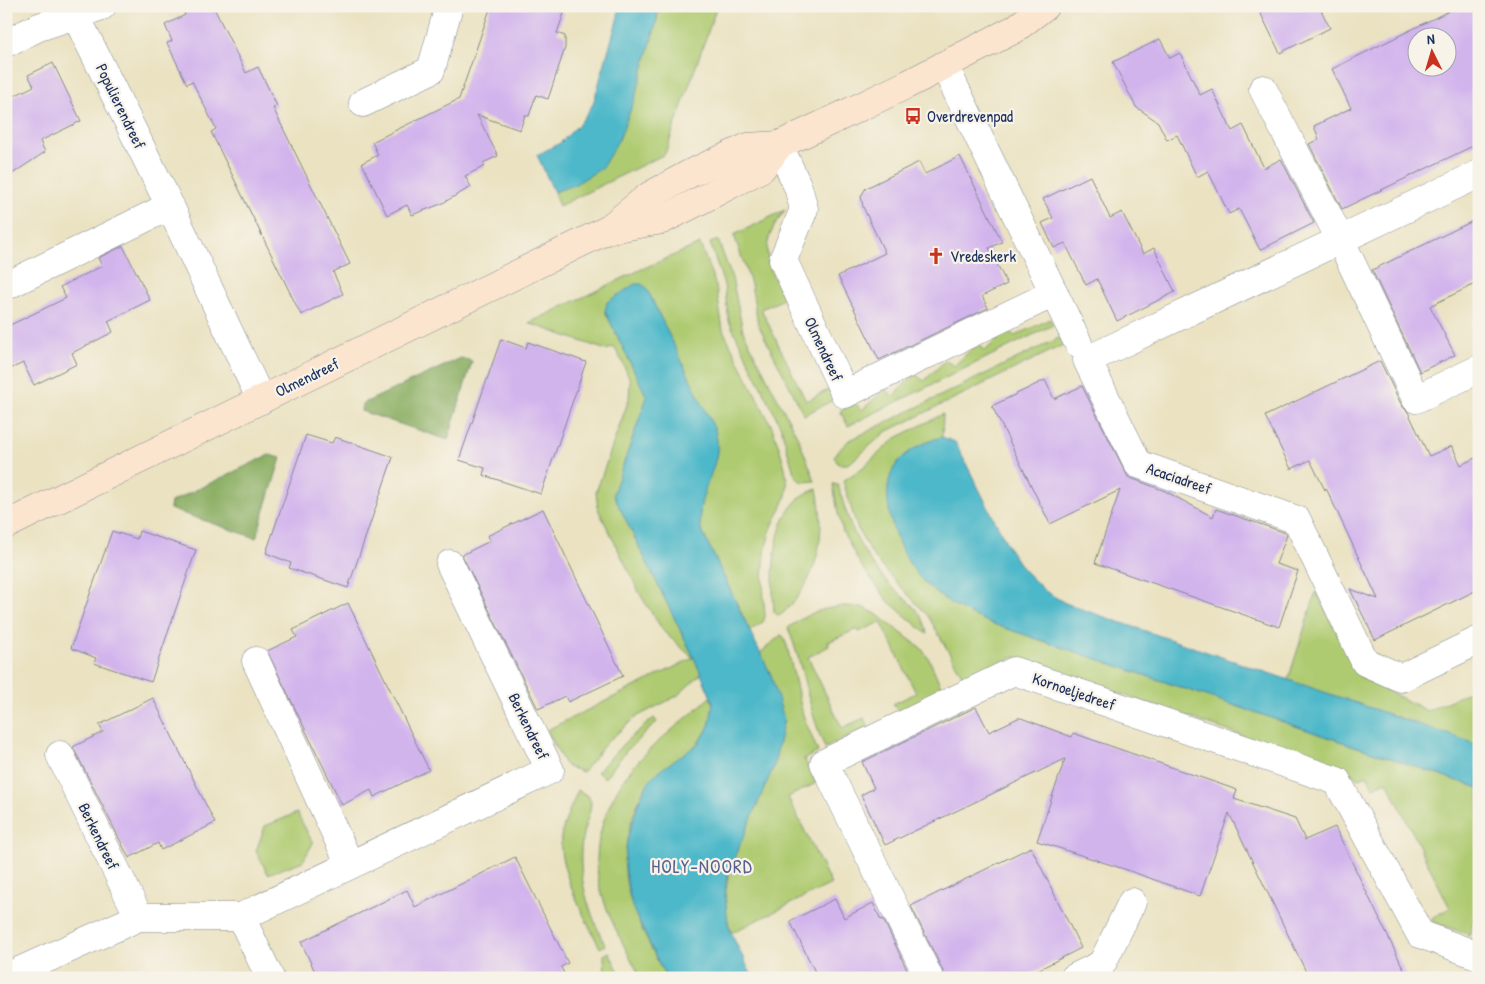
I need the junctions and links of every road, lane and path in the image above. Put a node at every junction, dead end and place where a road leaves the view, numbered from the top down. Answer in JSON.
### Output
{"nodes":[{"id":1,"x":102,"y":6,"type":"edge"},
{"id":2,"x":449,"y":6,"type":"edge"},
{"id":3,"x":1045,"y":6,"type":"edge"},
{"id":4,"x":73,"y":10,"type":"edge"},
{"id":5,"x":6,"y":43,"type":"edge"},
{"id":6,"x":944,"y":65,"type":"junction"},
{"id":7,"x":1263,"y":89,"type":"dead end"},
{"id":8,"x":363,"y":104,"type":"dead end"},
{"id":9,"x":779,"y":145,"type":"junction"},
{"id":10,"x":1479,"y":174,"type":"edge"},
{"id":11,"x":170,"y":206,"type":"junction"},
{"id":12,"x":1340,"y":239,"type":"junction"},
{"id":13,"x":6,"y":286,"type":"edge"},
{"id":14,"x":1054,"y":294,"type":"junction"},
{"id":15,"x":1078,"y":343,"type":"dead end"},
{"id":16,"x":1479,"y":369,"type":"edge"},
{"id":17,"x":261,"y":400,"type":"junction"},
{"id":18,"x":6,"y":525,"type":"edge"},
{"id":19,"x":450,"y":564,"type":"dead end"},
{"id":20,"x":1479,"y":640,"type":"edge"},
{"id":21,"x":256,"y":661,"type":"dead end"},
{"id":22,"x":60,"y":755,"type":"dead end"},
{"id":23,"x":350,"y":865,"type":"junction"},
{"id":24,"x":1132,"y":902,"type":"dead end"},
{"id":25,"x":139,"y":917,"type":"junction"},
{"id":26,"x":241,"y":917,"type":"junction"},
{"id":27,"x":1479,"y":956,"type":"edge"},
{"id":28,"x":6,"y":977,"type":"edge"},
{"id":29,"x":270,"y":978,"type":"edge"},
{"id":30,"x":929,"y":978,"type":"edge"},
{"id":31,"x":1074,"y":978,"type":"edge"}],
"edges":[{"from":1,"to":4,"type":"street"},
{"from":2,"to":8,"type":"street"},
{"from":3,"to":6,"type":"street","name":"Olmendreef"},
{"from":4,"to":5,"type":"street"},
{"from":4,"to":11,"type":"street","name":"Populierendreef"},
{"from":6,"to":9,"type":"street","name":"Olmendreef"},
{"from":6,"to":14,"type":"street"},
{"from":7,"to":12,"type":"street"},
{"from":9,"to":14,"type":"street","name":"Olmendreef"},
{"from":9,"to":17,"type":"street","name":"Olmendreef"},
{"from":10,"to":12,"type":"street","name":"Acaciadreef"},
{"from":11,"to":13,"type":"street"},
{"from":11,"to":17,"type":"street","name":"Populierendreef"},
{"from":12,"to":16,"type":"street"},
{"from":12,"to":20,"type":"street","name":"Acaciadreef"},
{"from":14,"to":15,"type":"street"},
{"from":17,"to":18,"type":"street","name":"Olmendreef"},
{"from":19,"to":23,"type":"street","name":"Berkendreef"},
{"from":21,"to":23,"type":"street"},
{"from":22,"to":25,"type":"street","name":"Berkendreef"},
{"from":23,"to":26,"type":"street","name":"Berkendreef"},
{"from":24,"to":31,"type":"street"},
{"from":25,"to":26,"type":"street","name":"Berkendreef"},
{"from":25,"to":28,"type":"street","name":"Berkendreef"},
{"from":26,"to":29,"type":"street"},
{"from":27,"to":30,"type":"street","name":"Kornoeljedreef"}]}
